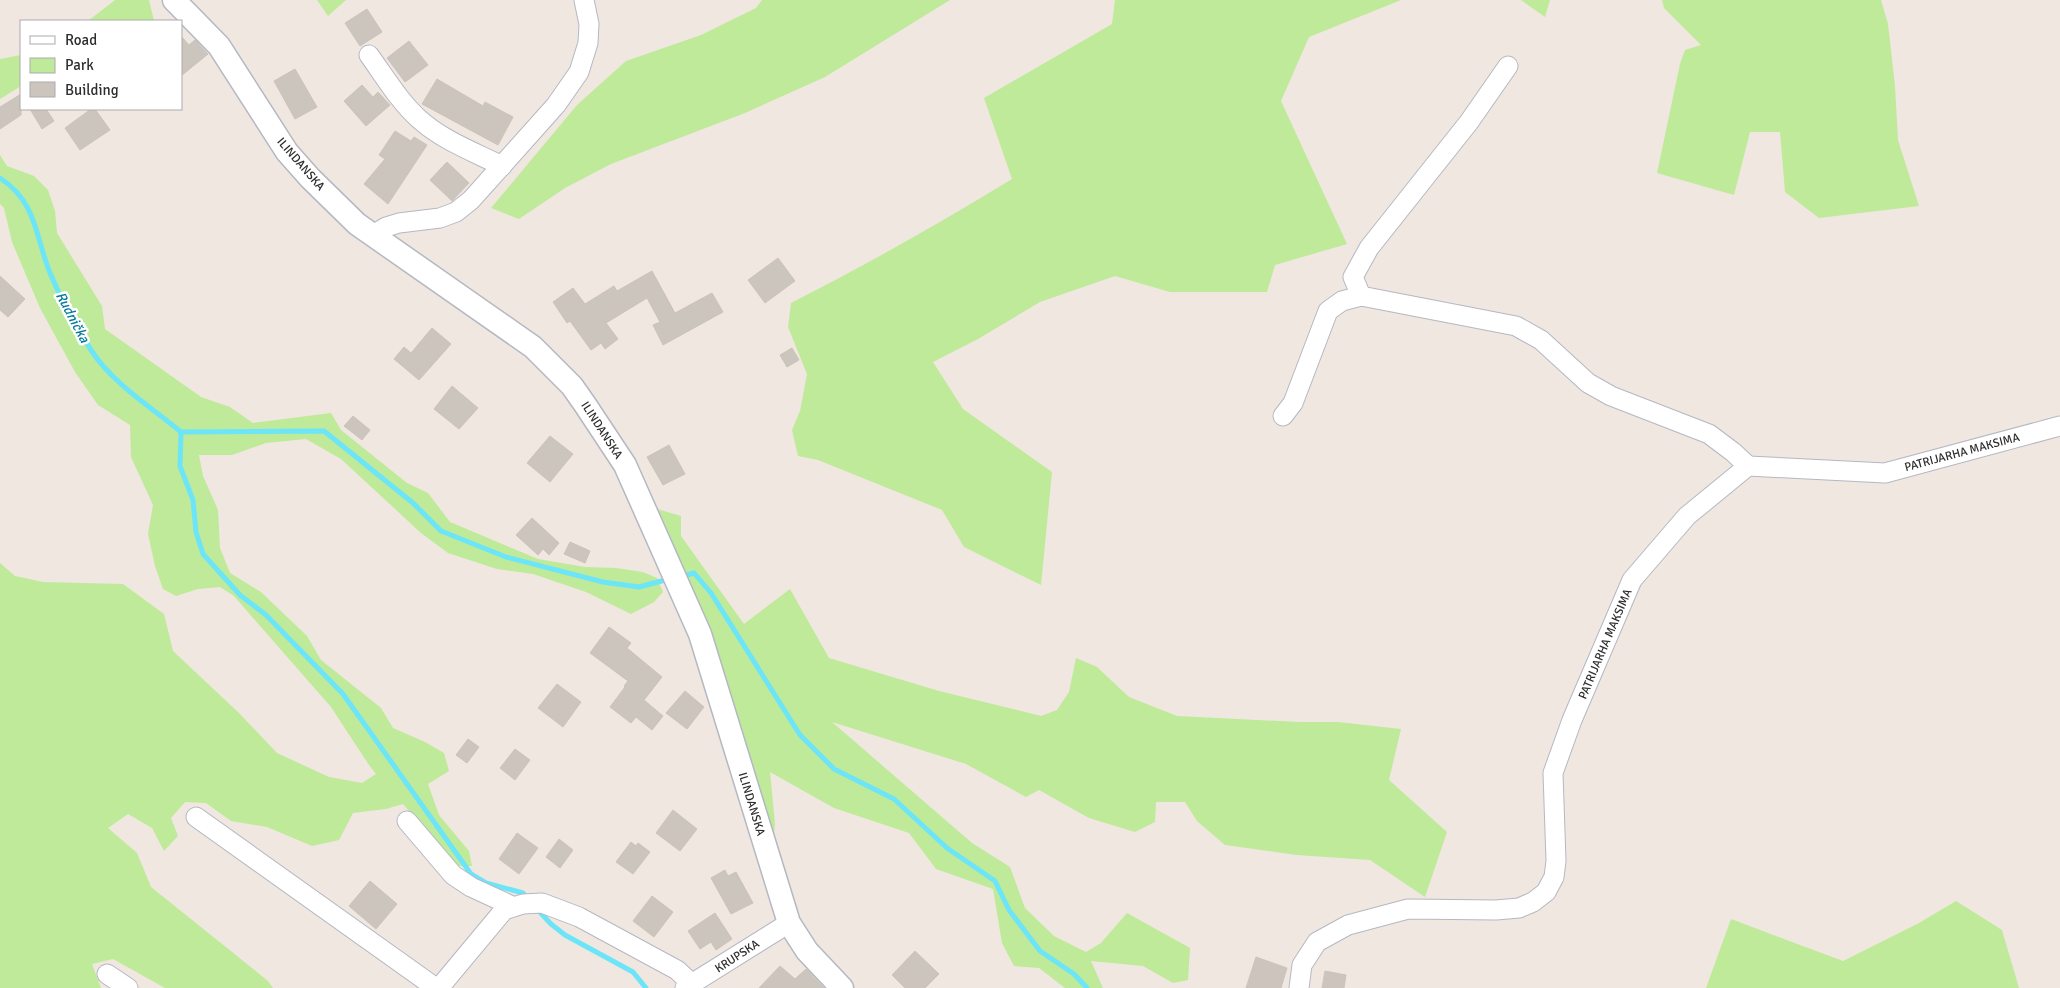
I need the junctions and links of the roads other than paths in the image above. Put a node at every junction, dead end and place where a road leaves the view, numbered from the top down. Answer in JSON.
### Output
{"nodes":[{"id":1,"x":174,"y":0,"type":"edge"},
{"id":2,"x":584,"y":0,"type":"edge"},
{"id":3,"x":370,"y":55,"type":"dead end"},
{"id":4,"x":1508,"y":66,"type":"dead end"},
{"id":5,"x":502,"y":166,"type":"junction"},
{"id":6,"x":373,"y":235,"type":"junction"},
{"id":7,"x":1361,"y":296,"type":"junction"},
{"id":8,"x":1283,"y":416,"type":"dead end"},
{"id":9,"x":2060,"y":426,"type":"edge"},
{"id":10,"x":1748,"y":466,"type":"junction"},
{"id":11,"x":196,"y":817,"type":"dead end"},
{"id":12,"x":407,"y":821,"type":"dead end"},
{"id":13,"x":517,"y":905,"type":"junction"},
{"id":14,"x":789,"y":923,"type":"junction"},
{"id":15,"x":107,"y":974,"type":"dead end"},
{"id":16,"x":689,"y":986,"type":"edge"},
{"id":17,"x":128,"y":988,"type":"edge"},
{"id":18,"x":437,"y":988,"type":"edge"},
{"id":19,"x":842,"y":988,"type":"edge"},
{"id":20,"x":1299,"y":988,"type":"edge"}],
"edges":[{"from":1,"to":6,"type":"street","name":"ILINDANSKA"},
{"from":2,"to":5,"type":"street"},
{"from":3,"to":5,"type":"street"},
{"from":4,"to":7,"type":"street"},
{"from":5,"to":6,"type":"street"},
{"from":6,"to":14,"type":"street","name":"ILINDANSKA"},
{"from":7,"to":8,"type":"street"},
{"from":7,"to":10,"type":"street"},
{"from":9,"to":10,"type":"street","name":"PATRIJARHA MAKSIMA"},
{"from":10,"to":20,"type":"street","name":"PATRIJARHA MAKSIMA"},
{"from":11,"to":18,"type":"street"},
{"from":12,"to":13,"type":"street"},
{"from":13,"to":16,"type":"street"},
{"from":13,"to":18,"type":"street"},
{"from":14,"to":16,"type":"street","name":"KRUPSKA"},
{"from":14,"to":19,"type":"street","name":"ILINDANSKA"},
{"from":15,"to":17,"type":"street"}]}
